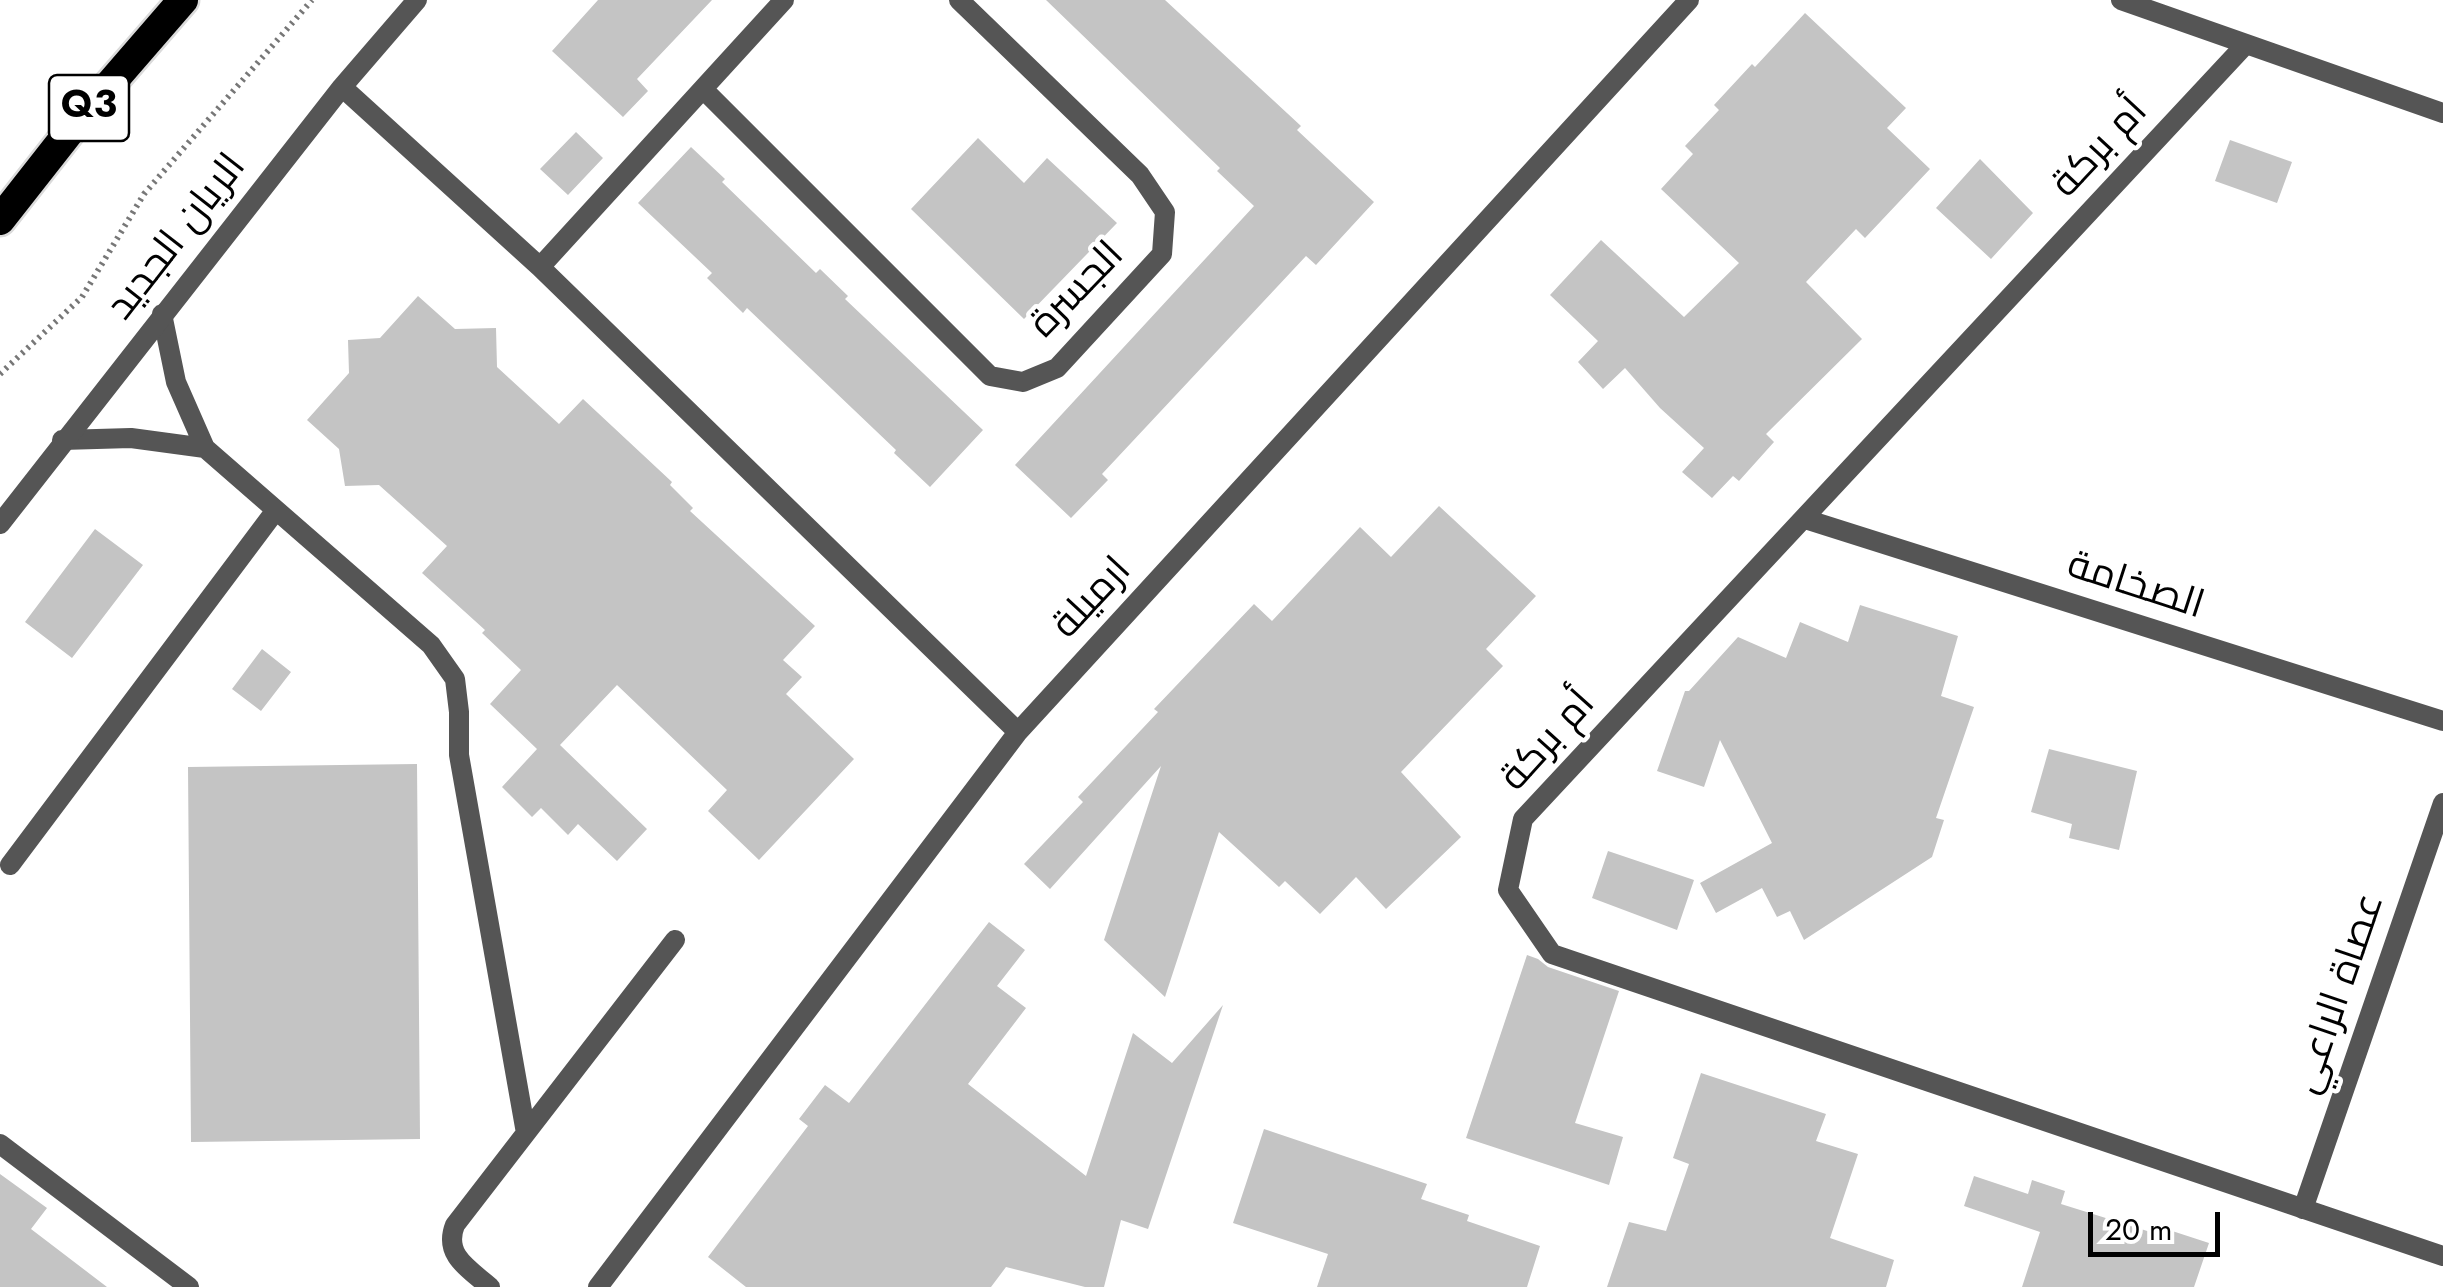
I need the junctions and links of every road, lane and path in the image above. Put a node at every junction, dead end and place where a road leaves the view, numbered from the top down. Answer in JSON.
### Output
{"nodes":[{"id":1,"x":183,"y":0,"type":"edge"},
{"id":2,"x":312,"y":0,"type":"edge"},
{"id":3,"x":417,"y":0,"type":"edge"},
{"id":4,"x":784,"y":0,"type":"edge"},
{"id":5,"x":959,"y":0,"type":"edge"},
{"id":6,"x":1690,"y":0,"type":"edge"},
{"id":7,"x":2120,"y":0,"type":"edge"},
{"id":8,"x":2246,"y":44,"type":"junction"},
{"id":9,"x":342,"y":87,"type":"junction"},
{"id":10,"x":704,"y":90,"type":"junction"},
{"id":11,"x":2443,"y":113,"type":"edge"},
{"id":12,"x":0,"y":220,"type":"edge"},
{"id":13,"x":540,"y":268,"type":"junction"},
{"id":14,"x":162,"y":314,"type":"junction"},
{"id":15,"x":0,"y":374,"type":"edge"},
{"id":16,"x":62,"y":440,"type":"junction"},
{"id":17,"x":205,"y":448,"type":"junction"},
{"id":18,"x":276,"y":510,"type":"junction"},
{"id":19,"x":1805,"y":519,"type":"junction"},
{"id":20,"x":0,"y":524,"type":"edge"},
{"id":21,"x":2443,"y":722,"type":"edge"},
{"id":22,"x":1018,"y":732,"type":"junction"},
{"id":23,"x":2443,"y":803,"type":"edge"},
{"id":24,"x":10,"y":865,"type":"dead end"},
{"id":25,"x":675,"y":940,"type":"dead end"},
{"id":26,"x":526,"y":1133,"type":"junction"},
{"id":27,"x":0,"y":1144,"type":"edge"},
{"id":28,"x":2304,"y":1208,"type":"junction"},
{"id":29,"x":2443,"y":1256,"type":"edge"},
{"id":30,"x":189,"y":1287,"type":"edge"},
{"id":31,"x":490,"y":1287,"type":"edge"},
{"id":32,"x":598,"y":1287,"type":"edge"}],
"edges":[{"from":1,"to":12,"type":"highway","number":"Q3"},
{"from":2,"to":15,"type":"path"},
{"from":3,"to":9,"type":"street","name":"الريان الجديد"},
{"from":4,"to":10,"type":"street"},
{"from":5,"to":10,"type":"street","name":"الجسرة"},
{"from":6,"to":22,"type":"street","name":"ارميلة"},
{"from":7,"to":8,"type":"street"},
{"from":8,"to":11,"type":"street"},
{"from":8,"to":19,"type":"street","name":"أم بركة"},
{"from":9,"to":13,"type":"street"},
{"from":9,"to":14,"type":"street","name":"الريان الجديد"},
{"from":10,"to":13,"type":"street"},
{"from":13,"to":22,"type":"street"},
{"from":14,"to":16,"type":"street","name":"الريان الجديد"},
{"from":14,"to":17,"type":"street"},
{"from":16,"to":17,"type":"street"},
{"from":16,"to":20,"type":"street","name":"الريان الجديد"},
{"from":17,"to":18,"type":"street"},
{"from":18,"to":24,"type":"street"},
{"from":18,"to":26,"type":"street"},
{"from":19,"to":21,"type":"street","name":"الصخامة"},
{"from":19,"to":28,"type":"street","name":"أم بركة"},
{"from":22,"to":32,"type":"street","name":"ارميلة"},
{"from":23,"to":28,"type":"street","name":"عصاة الراعي"},
{"from":25,"to":26,"type":"street"},
{"from":26,"to":31,"type":"street"},
{"from":27,"to":30,"type":"street"},
{"from":28,"to":29,"type":"street","name":"أم بركة"}]}
